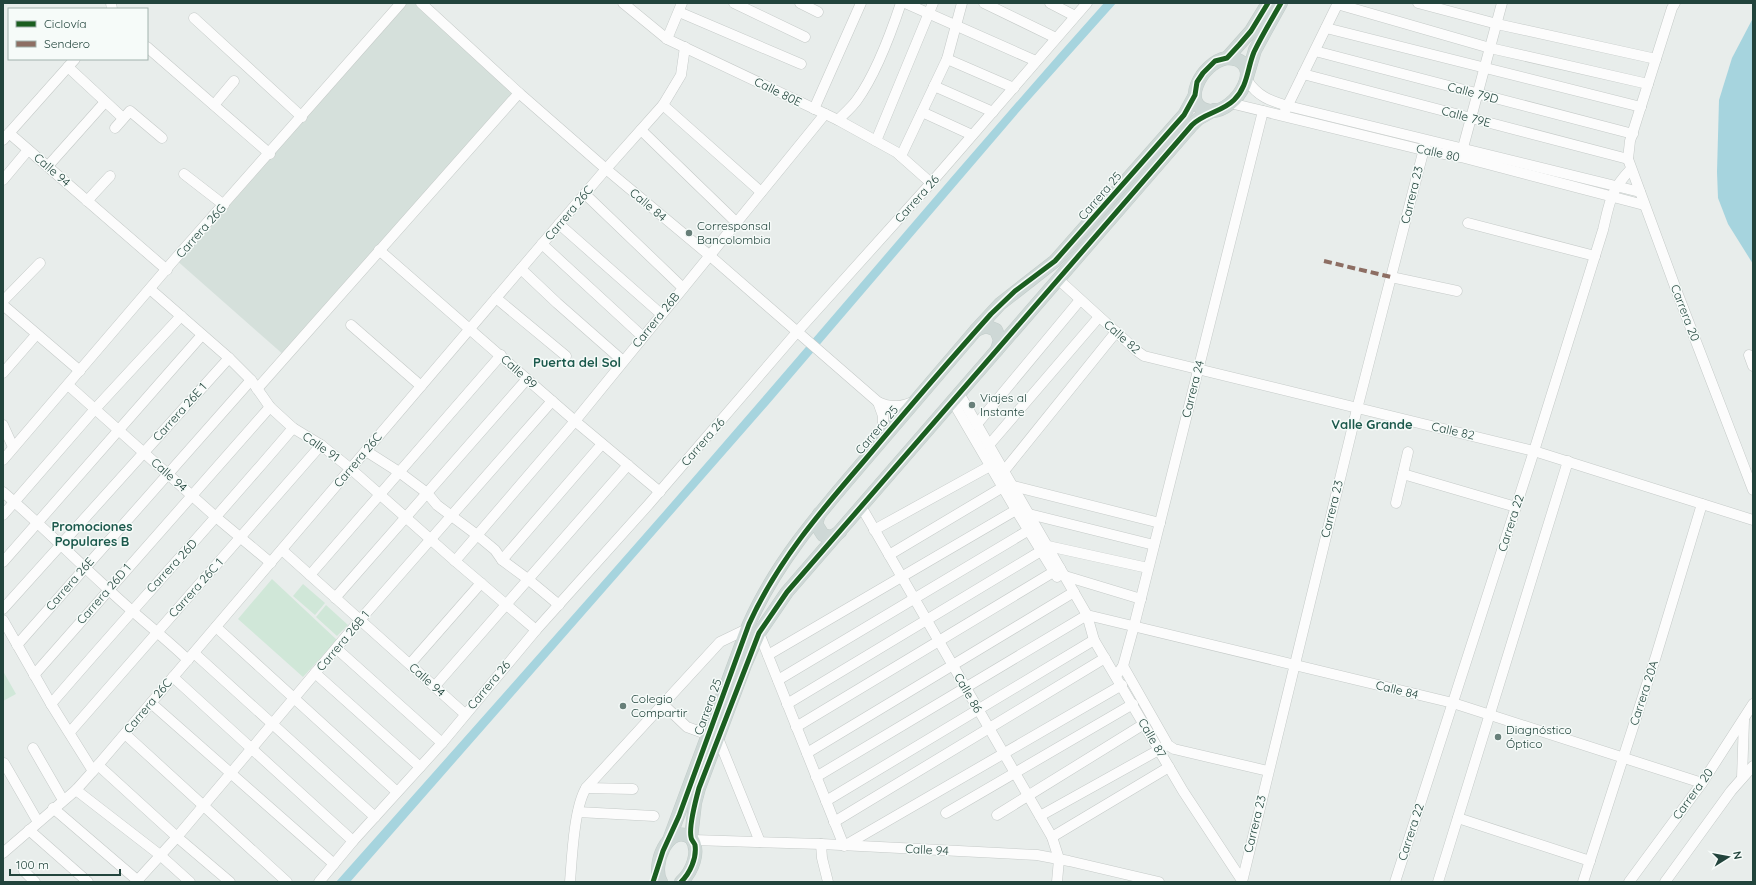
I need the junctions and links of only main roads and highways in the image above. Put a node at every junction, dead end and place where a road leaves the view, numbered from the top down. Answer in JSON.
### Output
{"nodes":[{"id":1,"x":1268,"y":3,"type":"edge"},
{"id":2,"x":1281,"y":3,"type":"edge"},
{"id":3,"x":1227,"y":58,"type":"junction"},
{"id":4,"x":1247,"y":79,"type":"junction"},
{"id":5,"x":1195,"y":96,"type":"junction"},
{"id":6,"x":1214,"y":110,"type":"junction"},
{"id":7,"x":976,"y":330,"type":"junction"},
{"id":8,"x":997,"y":350,"type":"junction"},
{"id":9,"x":820,"y":513,"type":"junction"},
{"id":10,"x":842,"y":531,"type":"junction"},
{"id":11,"x":753,"y":631,"type":"junction"},
{"id":12,"x":713,"y":737,"type":"junction"},
{"id":13,"x":692,"y":839,"type":"junction"},
{"id":14,"x":669,"y":840,"type":"junction"},
{"id":15,"x":658,"y":865,"type":"junction"},
{"id":16,"x":653,"y":882,"type":"edge"},
{"id":17,"x":661,"y":882,"type":"edge"},
{"id":18,"x":681,"y":882,"type":"edge"}],
"edges":[{"from":1,"to":3,"type":"main road"},
{"from":2,"to":4,"type":"main road"},
{"from":3,"to":4,"type":"main road"},
{"from":3,"to":5,"type":"main road"},
{"from":4,"to":6,"type":"main road"},
{"from":5,"to":6,"type":"main road"},
{"from":5,"to":7,"type":"main road","name":"Carrera 25"},
{"from":6,"to":8,"type":"main road","name":"Carrera 25"},
{"from":7,"to":8,"type":"main road"},
{"from":7,"to":9,"type":"main road","name":"Carrera 25"},
{"from":8,"to":10,"type":"main road","name":"Carrera 25"},
{"from":9,"to":10,"type":"main road"},
{"from":9,"to":11,"type":"main road","name":"Carrera 25"},
{"from":10,"to":11,"type":"main road","name":"Carrera 25"},
{"from":11,"to":12,"type":"main road","name":"Carrera 25"},
{"from":12,"to":13,"type":"main road","name":"Carrera 25"},
{"from":12,"to":14,"type":"main road","name":"Carrera 25"},
{"from":13,"to":14,"type":"main road"},
{"from":13,"to":18,"type":"main road","name":"Carrera 25"},
{"from":14,"to":15,"type":"main road","name":"Carrera 25"},
{"from":15,"to":16,"type":"main road"},
{"from":15,"to":17,"type":"main road"}]}
